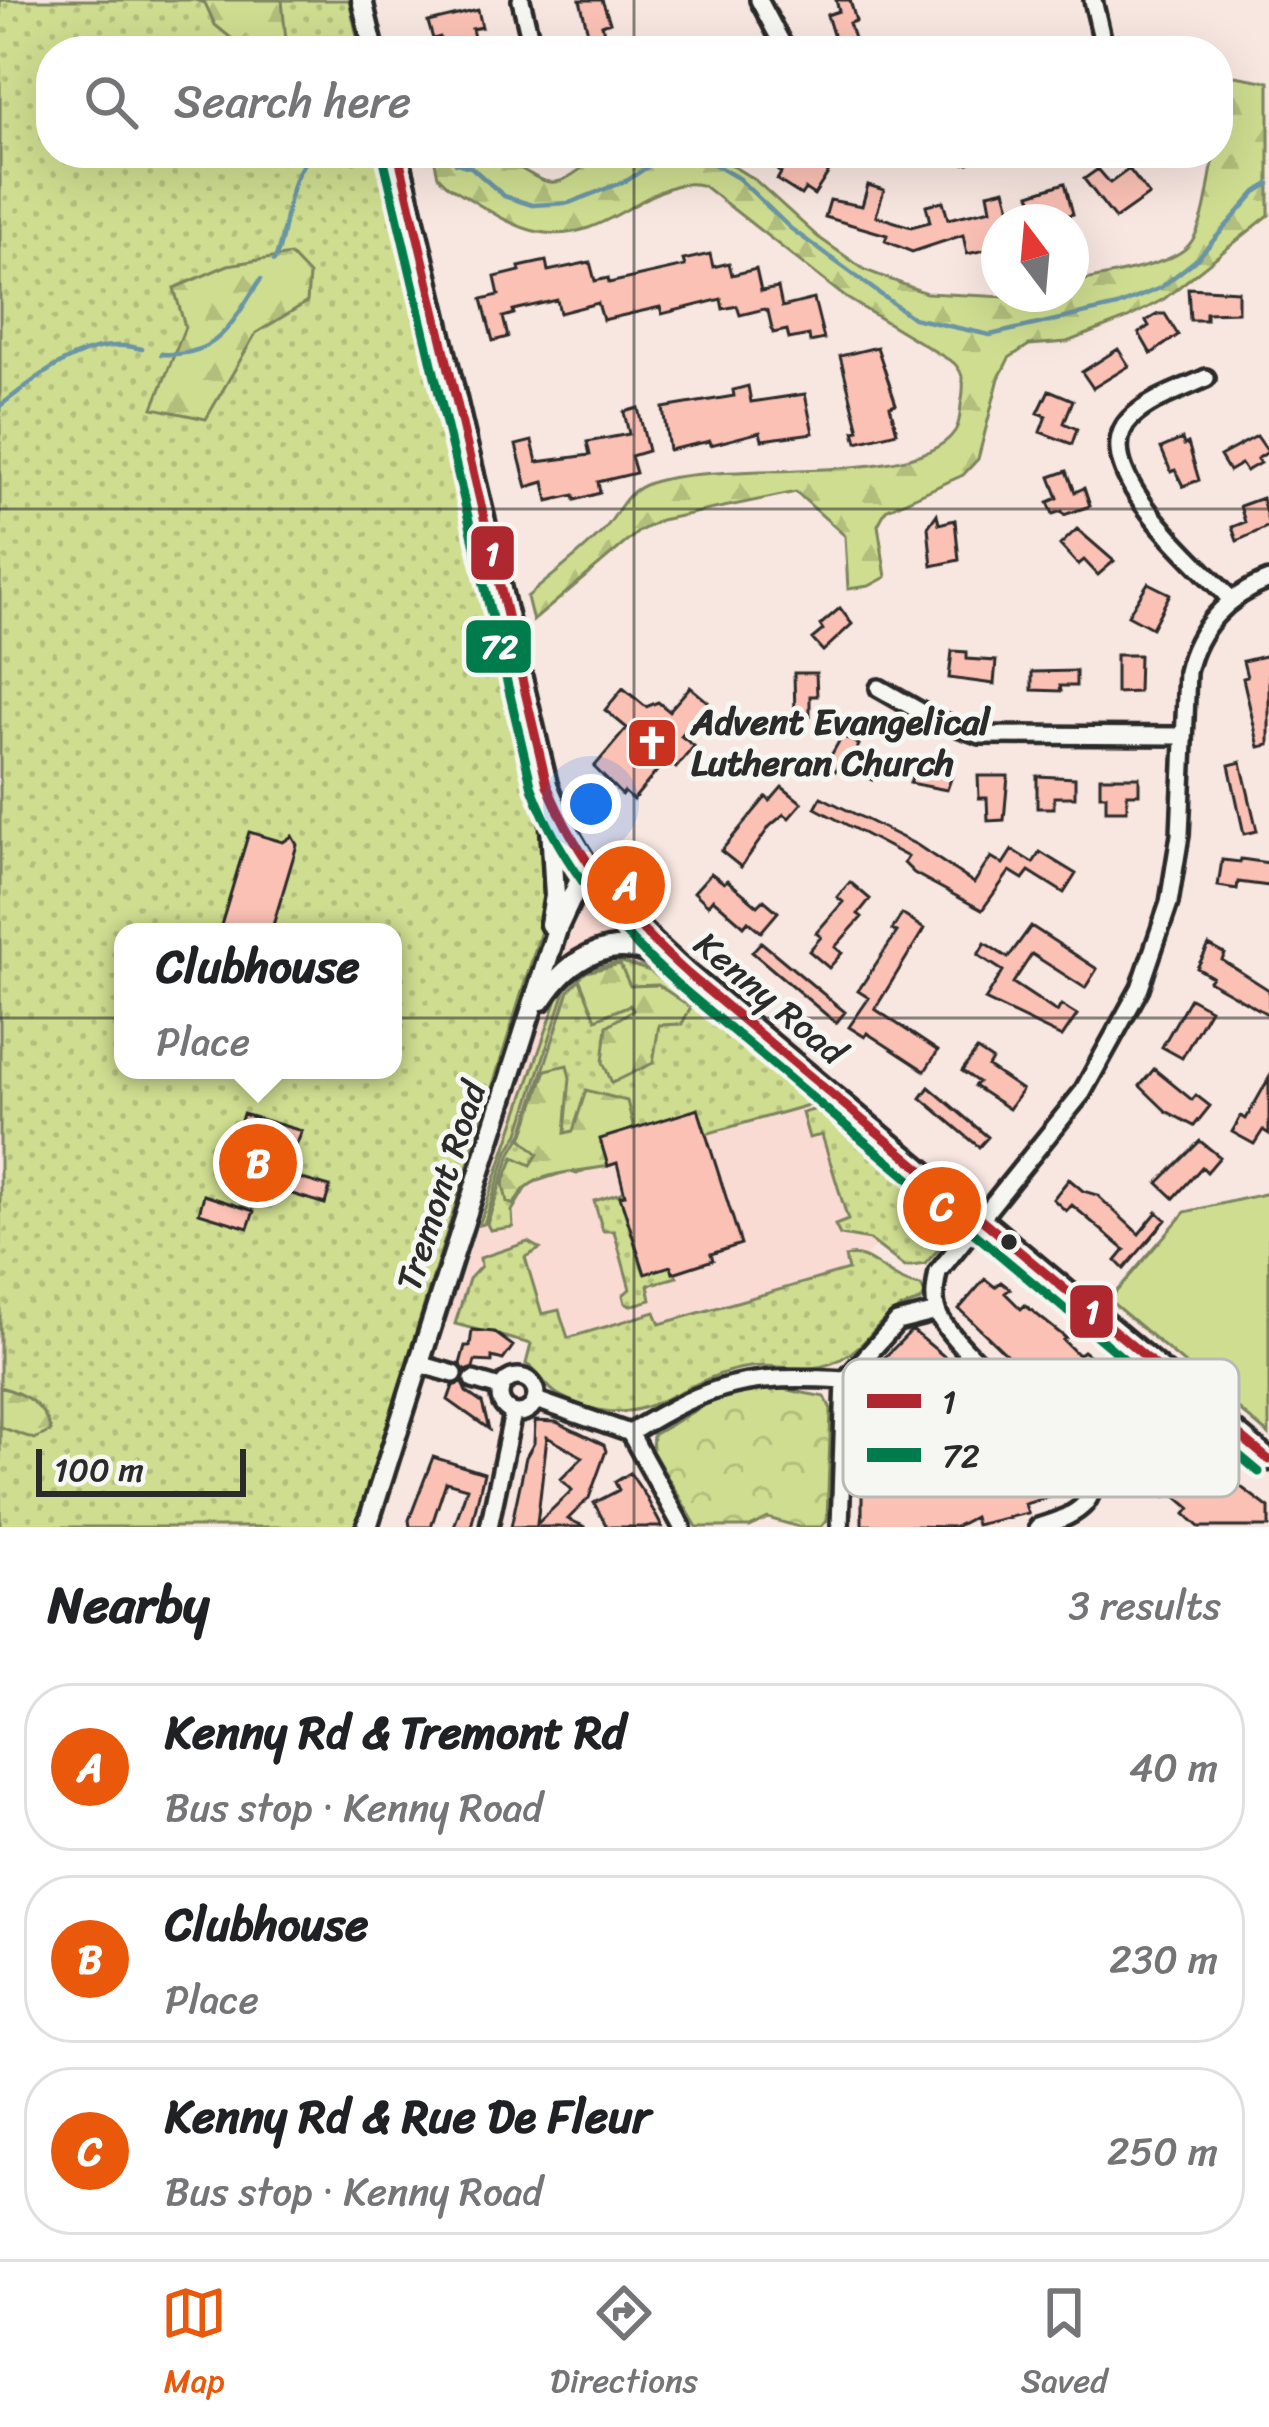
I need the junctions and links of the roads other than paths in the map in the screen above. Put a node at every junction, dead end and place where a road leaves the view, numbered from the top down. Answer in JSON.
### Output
{"nodes":[{"id":1,"x":362,"y":0,"type":"edge"},
{"id":2,"x":521,"y":0,"type":"edge"},
{"id":3,"x":759,"y":0,"type":"edge"},
{"id":4,"x":1093,"y":0,"type":"edge"},
{"id":5,"x":370,"y":36,"type":"edge"},
{"id":6,"x":529,"y":36,"type":"edge"},
{"id":7,"x":778,"y":36,"type":"edge"},
{"id":8,"x":1101,"y":36,"type":"edge"},
{"id":9,"x":402,"y":168,"type":"edge"},
{"id":10,"x":1206,"y":378,"type":"dead end"},
{"id":11,"x":1269,"y":580,"type":"edge"},
{"id":12,"x":1231,"y":600,"type":"junction"},
{"id":13,"x":878,"y":688,"type":"dead end"},
{"id":14,"x":1183,"y":736,"type":"junction"},
{"id":15,"x":547,"y":785,"type":"junction"},
{"id":16,"x":586,"y":869,"type":"junction"},
{"id":17,"x":688,"y":974,"type":"junction"},
{"id":18,"x":521,"y":1043,"type":"junction"},
{"id":19,"x":982,"y":1216,"type":"junction"},
{"id":20,"x":937,"y":1312,"type":"junction"},
{"id":21,"x":864,"y":1359,"type":"edge"},
{"id":22,"x":977,"y":1359,"type":"edge"},
{"id":23,"x":1150,"y":1359,"type":"edge"},
{"id":24,"x":419,"y":1364,"type":"junction"},
{"id":25,"x":454,"y":1374,"type":"dead end"},
{"id":26,"x":472,"y":1380,"type":"dead end"},
{"id":27,"x":843,"y":1380,"type":"edge"},
{"id":28,"x":500,"y":1388,"type":"junction"},
{"id":29,"x":536,"y":1400,"type":"junction"},
{"id":30,"x":514,"y":1413,"type":"junction"},
{"id":31,"x":630,"y":1432,"type":"junction"},
{"id":32,"x":1239,"y":1434,"type":"edge"},
{"id":33,"x":843,"y":1439,"type":"edge"},
{"id":34,"x":1269,"y":1460,"type":"edge"},
{"id":35,"x":1087,"y":1497,"type":"edge"},
{"id":36,"x":367,"y":1527,"type":"edge"},
{"id":37,"x":489,"y":1527,"type":"edge"},
{"id":38,"x":682,"y":1527,"type":"edge"},
{"id":39,"x":840,"y":1527,"type":"edge"},
{"id":40,"x":1038,"y":1527,"type":"edge"}],
"edges":[{"from":1,"to":5,"type":"main road"},
{"from":2,"to":6,"type":"street"},
{"from":3,"to":7,"type":"street"},
{"from":4,"to":8,"type":"street"},
{"from":9,"to":15,"type":"main road","name":"Kenny Road"},
{"from":10,"to":12,"type":"street"},
{"from":11,"to":12,"type":"street"},
{"from":12,"to":14,"type":"street"},
{"from":13,"to":14,"type":"street"},
{"from":14,"to":19,"type":"street"},
{"from":15,"to":16,"type":"main road","name":"Kenny Road"},
{"from":15,"to":18,"type":"main road"},
{"from":16,"to":17,"type":"main road","name":"Kenny Road"},
{"from":16,"to":18,"type":"main road","name":"Tremont Road"},
{"from":17,"to":18,"type":"main road"},
{"from":17,"to":19,"type":"main road","name":"Kenny Road"},
{"from":18,"to":24,"type":"main road","name":"Tremont Road"},
{"from":19,"to":20,"type":"street"},
{"from":19,"to":23,"type":"main road","name":"Kenny Road"},
{"from":20,"to":21,"type":"street"},
{"from":20,"to":22,"type":"street"},
{"from":24,"to":25,"type":"street"},
{"from":24,"to":36,"type":"main road","name":"Tremont Road"},
{"from":26,"to":28,"type":"street"},
{"from":27,"to":31,"type":"street"},
{"from":28,"to":29,"type":"street"},
{"from":28,"to":30,"type":"street"},
{"from":29,"to":30,"type":"street"},
{"from":29,"to":31,"type":"street"},
{"from":30,"to":37,"type":"street"},
{"from":31,"to":38,"type":"street"},
{"from":32,"to":34,"type":"main road","name":"Kenny Road"},
{"from":33,"to":39,"type":"street"},
{"from":35,"to":40,"type":"street"}]}
